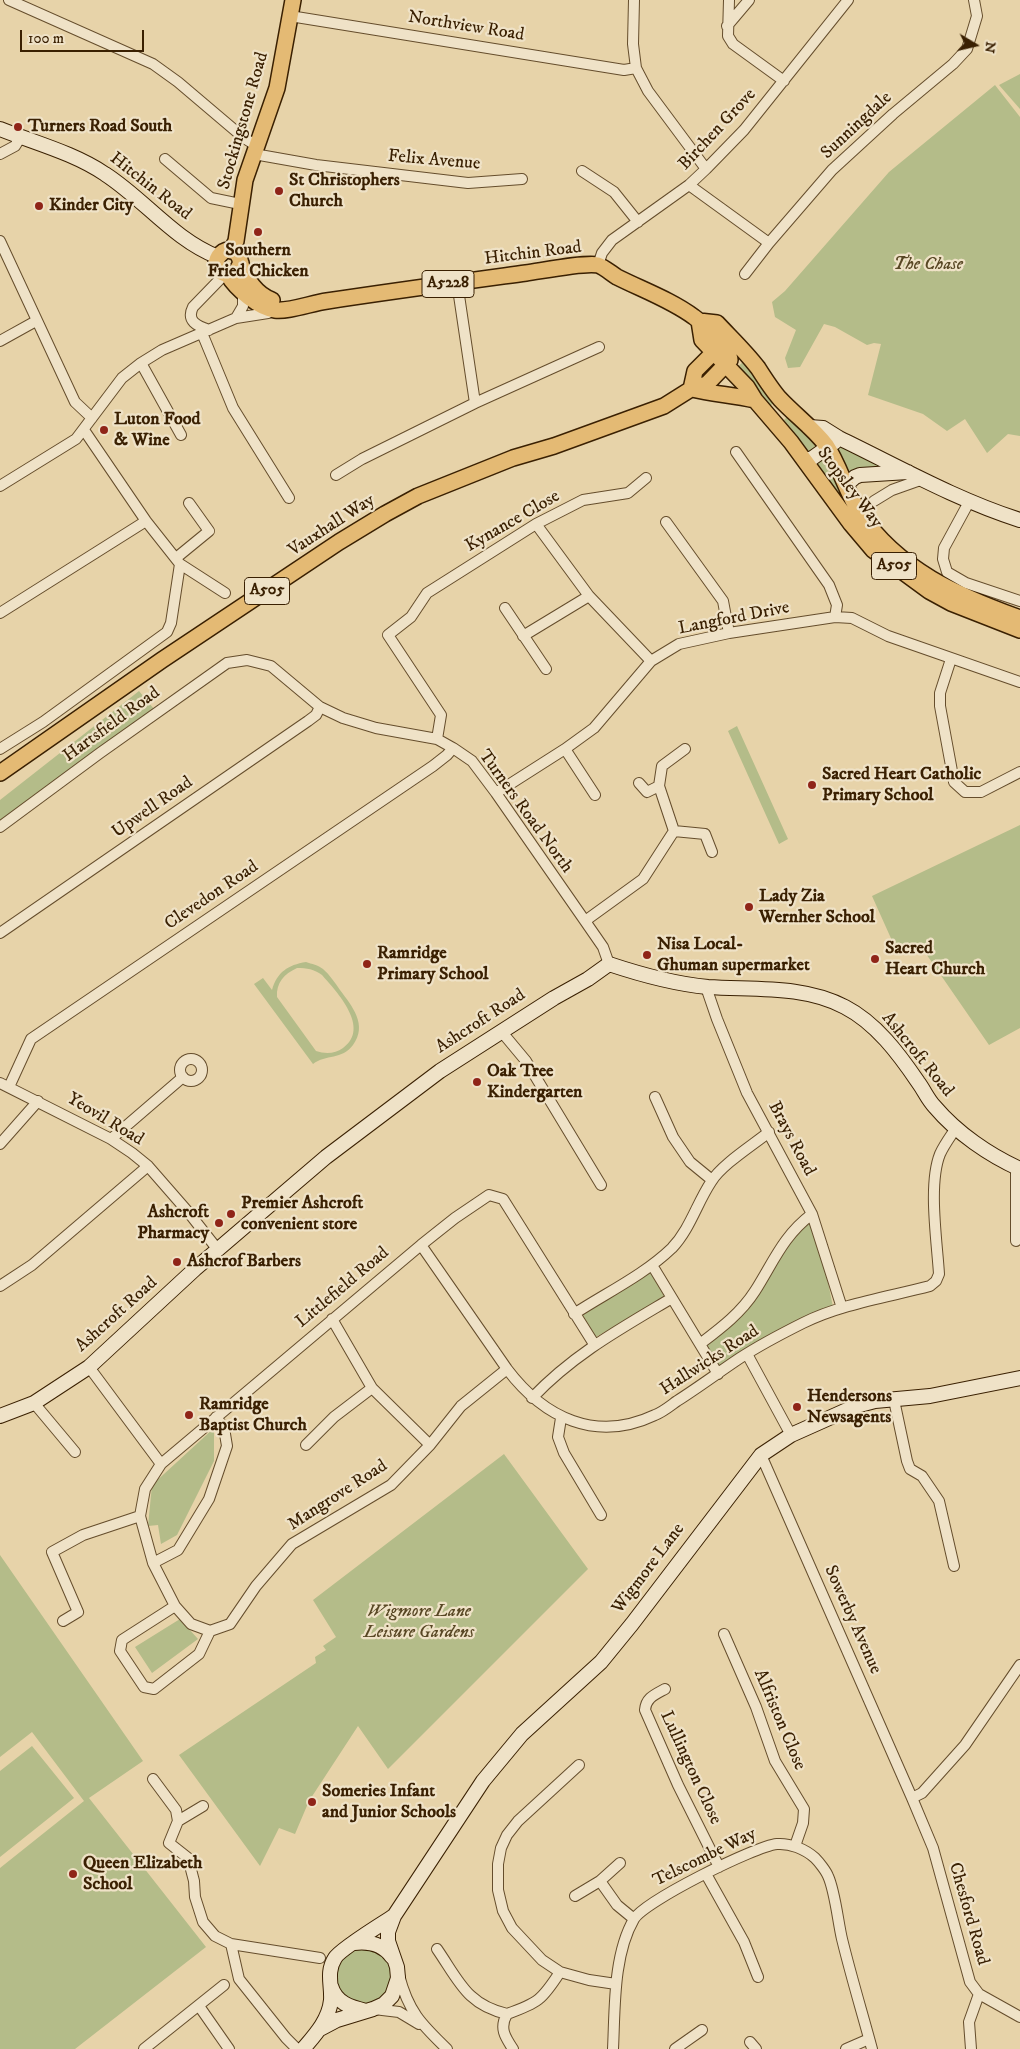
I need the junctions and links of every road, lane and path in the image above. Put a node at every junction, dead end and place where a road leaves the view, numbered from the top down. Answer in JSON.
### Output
{"nodes":[{"id":1,"x":9,"y":0,"type":"edge"},
{"id":2,"x":293,"y":0,"type":"edge"},
{"id":3,"x":634,"y":0,"type":"edge"},
{"id":4,"x":728,"y":0,"type":"edge"},
{"id":5,"x":748,"y":0,"type":"edge"},
{"id":6,"x":848,"y":0,"type":"edge"},
{"id":7,"x":974,"y":0,"type":"edge"},
{"id":8,"x":290,"y":16,"type":"junction"},
{"id":9,"x":728,"y":26,"type":"junction"},
{"id":10,"x":636,"y":68,"type":"junction"},
{"id":11,"x":784,"y":81,"type":"junction"},
{"id":12,"x":0,"y":129,"type":"edge"},
{"id":13,"x":20,"y":138,"type":"junction"},
{"id":14,"x":256,"y":150,"type":"junction"},
{"id":15,"x":0,"y":154,"type":"edge"},
{"id":16,"x":165,"y":159,"type":"dead end"},
{"id":17,"x":706,"y":169,"type":"junction"},
{"id":18,"x":582,"y":172,"type":"dead end"},
{"id":19,"x":522,"y":179,"type":"dead end"},
{"id":20,"x":689,"y":185,"type":"junction"},
{"id":21,"x":240,"y":204,"type":"junction"},
{"id":22,"x":638,"y":222,"type":"junction"},
{"id":23,"x":0,"y":241,"type":"edge"},
{"id":24,"x":769,"y":243,"type":"junction"},
{"id":25,"x":218,"y":257,"type":"junction"},
{"id":26,"x":236,"y":257,"type":"junction"},
{"id":27,"x":598,"y":265,"type":"junction"},
{"id":28,"x":226,"y":274,"type":"junction"},
{"id":29,"x":745,"y":274,"type":"dead end"},
{"id":30,"x":457,"y":282,"type":"junction"},
{"id":31,"x":243,"y":293,"type":"junction"},
{"id":32,"x":298,"y":306,"type":"junction"},
{"id":33,"x":273,"y":310,"type":"junction"},
{"id":34,"x":236,"y":318,"type":"junction"},
{"id":35,"x":36,"y":321,"type":"junction"},
{"id":36,"x":699,"y":321,"type":"junction"},
{"id":37,"x":206,"y":331,"type":"junction"},
{"id":38,"x":0,"y":341,"type":"edge"},
{"id":39,"x":599,"y":347,"type":"dead end"},
{"id":40,"x":719,"y":350,"type":"junction"},
{"id":41,"x":743,"y":351,"type":"junction"},
{"id":42,"x":141,"y":363,"type":"junction"},
{"id":43,"x":726,"y":366,"type":"junction"},
{"id":44,"x":691,"y":388,"type":"junction"},
{"id":45,"x":754,"y":400,"type":"junction"},
{"id":46,"x":476,"y":403,"type":"junction"},
{"id":47,"x":92,"y":418,"type":"junction"},
{"id":48,"x":809,"y":427,"type":"junction"},
{"id":49,"x":84,"y":430,"type":"junction"},
{"id":50,"x":181,"y":435,"type":"dead end"},
{"id":51,"x":840,"y":438,"type":"junction"},
{"id":52,"x":827,"y":447,"type":"junction"},
{"id":53,"x":736,"y":452,"type":"dead end"},
{"id":54,"x":804,"y":459,"type":"junction"},
{"id":55,"x":908,"y":472,"type":"junction"},
{"id":56,"x":336,"y":475,"type":"dead end"},
{"id":57,"x":646,"y":478,"type":"dead end"},
{"id":58,"x":923,"y":479,"type":"junction"},
{"id":59,"x":846,"y":485,"type":"junction"},
{"id":60,"x":0,"y":486,"type":"edge"},
{"id":61,"x":289,"y":498,"type":"dead end"},
{"id":62,"x":874,"y":501,"type":"dead end"},
{"id":63,"x":969,"y":502,"type":"junction"},
{"id":64,"x":189,"y":503,"type":"dead end"},
{"id":65,"x":146,"y":520,"type":"junction"},
{"id":66,"x":1020,"y":520,"type":"edge"},
{"id":67,"x":666,"y":522,"type":"dead end"},
{"id":68,"x":536,"y":524,"type":"junction"},
{"id":69,"x":178,"y":561,"type":"junction"},
{"id":70,"x":225,"y":593,"type":"dead end"},
{"id":71,"x":590,"y":596,"type":"junction"},
{"id":72,"x":1020,"y":601,"type":"edge"},
{"id":73,"x":505,"y":608,"type":"dead end"},
{"id":74,"x":0,"y":612,"type":"edge"},
{"id":75,"x":835,"y":617,"type":"junction"},
{"id":76,"x":1020,"y":618,"type":"edge"},
{"id":77,"x":1020,"y":630,"type":"edge"},
{"id":78,"x":729,"y":634,"type":"junction"},
{"id":79,"x":523,"y":636,"type":"junction"},
{"id":80,"x":951,"y":658,"type":"junction"},
{"id":81,"x":247,"y":660,"type":"joint"},
{"id":82,"x":651,"y":661,"type":"junction"},
{"id":83,"x":546,"y":669,"type":"dead end"},
{"id":84,"x":1020,"y":682,"type":"edge"},
{"id":85,"x":320,"y":706,"type":"junction"},
{"id":86,"x":437,"y":739,"type":"junction"},
{"id":87,"x":453,"y":748,"type":"junction"},
{"id":88,"x":0,"y":749,"type":"edge"},
{"id":89,"x":565,"y":749,"type":"junction"},
{"id":90,"x":685,"y":749,"type":"dead end"},
{"id":91,"x":1020,"y":772,"type":"edge"},
{"id":92,"x":0,"y":773,"type":"edge"},
{"id":93,"x":639,"y":783,"type":"dead end"},
{"id":94,"x":659,"y":786,"type":"junction"},
{"id":95,"x":496,"y":793,"type":"junction"},
{"id":96,"x":595,"y":796,"type":"dead end"},
{"id":97,"x":0,"y":827,"type":"edge"},
{"id":98,"x":674,"y":831,"type":"junction"},
{"id":99,"x":712,"y":852,"type":"dead end"},
{"id":100,"x":585,"y":922,"type":"junction"},
{"id":101,"x":0,"y":933,"type":"edge"},
{"id":102,"x":609,"y":964,"type":"junction"},
{"id":103,"x":706,"y":986,"type":"junction"},
{"id":104,"x":501,"y":1031,"type":"junction"},
{"id":105,"x":183,"y":1077,"type":"dead end"},
{"id":106,"x":5,"y":1085,"type":"edge"},
{"id":107,"x":655,"y":1097,"type":"dead end"},
{"id":108,"x":38,"y":1101,"type":"junction"},
{"id":109,"x":956,"y":1128,"type":"junction"},
{"id":110,"x":769,"y":1132,"type":"junction"},
{"id":111,"x":111,"y":1140,"type":"junction"},
{"id":112,"x":0,"y":1144,"type":"edge"},
{"id":113,"x":148,"y":1166,"type":"junction"},
{"id":114,"x":1018,"y":1168,"type":"edge"},
{"id":115,"x":712,"y":1180,"type":"junction"},
{"id":116,"x":601,"y":1185,"type":"dead end"},
{"id":117,"x":812,"y":1214,"type":"junction"},
{"id":118,"x":1016,"y":1241,"type":"dead end"},
{"id":119,"x":421,"y":1244,"type":"junction"},
{"id":120,"x":218,"y":1250,"type":"junction"},
{"id":121,"x":652,"y":1265,"type":"junction"},
{"id":122,"x":0,"y":1286,"type":"edge"},
{"id":123,"x":672,"y":1298,"type":"junction"},
{"id":124,"x":842,"y":1308,"type":"junction"},
{"id":125,"x":574,"y":1314,"type":"junction"},
{"id":126,"x":332,"y":1319,"type":"junction"},
{"id":127,"x":594,"y":1344,"type":"junction"},
{"id":128,"x":700,"y":1344,"type":"junction"},
{"id":129,"x":747,"y":1354,"type":"junction"},
{"id":130,"x":89,"y":1367,"type":"junction"},
{"id":131,"x":507,"y":1369,"type":"junction"},
{"id":132,"x":718,"y":1374,"type":"junction"},
{"id":133,"x":1020,"y":1378,"type":"edge"},
{"id":134,"x":372,"y":1388,"type":"junction"},
{"id":135,"x":532,"y":1398,"type":"junction"},
{"id":136,"x":894,"y":1400,"type":"junction"},
{"id":137,"x":34,"y":1403,"type":"junction"},
{"id":138,"x":0,"y":1416,"type":"edge"},
{"id":139,"x":216,"y":1417,"type":"junction"},
{"id":140,"x":561,"y":1418,"type":"junction"},
{"id":141,"x":790,"y":1435,"type":"junction"},
{"id":142,"x":306,"y":1445,"type":"dead end"},
{"id":143,"x":430,"y":1445,"type":"junction"},
{"id":144,"x":75,"y":1452,"type":"dead end"},
{"id":145,"x":761,"y":1455,"type":"junction"},
{"id":146,"x":161,"y":1464,"type":"junction"},
{"id":147,"x":601,"y":1515,"type":"dead end"},
{"id":148,"x":140,"y":1516,"type":"junction"},
{"id":149,"x":153,"y":1563,"type":"junction"},
{"id":150,"x":954,"y":1566,"type":"dead end"},
{"id":151,"x":175,"y":1606,"type":"junction"},
{"id":152,"x":62,"y":1621,"type":"dead end"},
{"id":153,"x":210,"y":1631,"type":"junction"},
{"id":154,"x":724,"y":1634,"type":"dead end"},
{"id":155,"x":1020,"y":1665,"type":"edge"},
{"id":156,"x":665,"y":1689,"type":"dead end"},
{"id":157,"x":580,"y":1765,"type":"dead end"},
{"id":158,"x":153,"y":1779,"type":"dead end"},
{"id":159,"x":912,"y":1798,"type":"junction"},
{"id":160,"x":204,"y":1806,"type":"dead end"},
{"id":161,"x":178,"y":1821,"type":"junction"},
{"id":162,"x":795,"y":1846,"type":"junction"},
{"id":163,"x":620,"y":1863,"type":"dead end"},
{"id":164,"x":719,"y":1867,"type":"junction"},
{"id":165,"x":706,"y":1874,"type":"junction"},
{"id":166,"x":600,"y":1881,"type":"junction"},
{"id":167,"x":575,"y":1896,"type":"dead end"},
{"id":168,"x":394,"y":1916,"type":"junction"},
{"id":169,"x":634,"y":1919,"type":"junction"},
{"id":170,"x":354,"y":1943,"type":"junction"},
{"id":171,"x":231,"y":1944,"type":"junction"},
{"id":172,"x":437,"y":1949,"type":"dead end"},
{"id":173,"x":320,"y":1958,"type":"dead end"},
{"id":174,"x":395,"y":1962,"type":"junction"},
{"id":175,"x":560,"y":1972,"type":"junction"},
{"id":176,"x":758,"y":1977,"type":"dead end"},
{"id":177,"x":330,"y":1982,"type":"junction"},
{"id":178,"x":616,"y":1984,"type":"junction"},
{"id":179,"x":224,"y":1985,"type":"dead end"},
{"id":180,"x":979,"y":1994,"type":"junction"},
{"id":181,"x":199,"y":2006,"type":"junction"},
{"id":182,"x":370,"y":2010,"type":"junction"},
{"id":183,"x":507,"y":2014,"type":"junction"},
{"id":184,"x":1020,"y":2017,"type":"edge"},
{"id":185,"x":422,"y":2025,"type":"junction"},
{"id":186,"x":320,"y":2029,"type":"junction"},
{"id":187,"x":702,"y":2030,"type":"dead end"},
{"id":188,"x":871,"y":2044,"type":"edge"},
{"id":189,"x":144,"y":2049,"type":"edge"},
{"id":190,"x":229,"y":2049,"type":"edge"},
{"id":191,"x":297,"y":2049,"type":"edge"},
{"id":192,"x":303,"y":2049,"type":"edge"},
{"id":193,"x":447,"y":2049,"type":"edge"},
{"id":194,"x":513,"y":2049,"type":"edge"},
{"id":195,"x":613,"y":2049,"type":"edge"},
{"id":196,"x":675,"y":2049,"type":"edge"},
{"id":197,"x":846,"y":2049,"type":"edge"},
{"id":198,"x":971,"y":2049,"type":"edge"}],
"edges":[{"from":1,"to":14,"type":"street"},
{"from":2,"to":8,"type":"main road","name":"Stockingstone Road"},
{"from":3,"to":10,"type":"street"},
{"from":4,"to":9,"type":"street"},
{"from":5,"to":9,"type":"street"},
{"from":6,"to":11,"type":"street","name":"Birchen Grove"},
{"from":7,"to":24,"type":"street","name":"Sunningdale"},
{"from":8,"to":10,"type":"street","name":"Northview Road"},
{"from":8,"to":14,"type":"main road","name":"Stockingstone Road"},
{"from":9,"to":11,"type":"street"},
{"from":10,"to":17,"type":"street"},
{"from":11,"to":17,"type":"street","name":"Birchen Grove"},
{"from":12,"to":13,"type":"street","name":"Hitchin Road"},
{"from":13,"to":15,"type":"street"},
{"from":13,"to":25,"type":"street","name":"Hitchin Road"},
{"from":14,"to":19,"type":"street","name":"Felix Avenue"},
{"from":14,"to":21,"type":"main road","name":"Stockingstone Road"},
{"from":16,"to":21,"type":"street"},
{"from":17,"to":20,"type":"street","name":"Birchen Grove"},
{"from":18,"to":22,"type":"street"},
{"from":20,"to":22,"type":"street","name":"Birchen Grove"},
{"from":20,"to":24,"type":"street"},
{"from":21,"to":26,"type":"main road","name":"Stockingstone Road"},
{"from":22,"to":27,"type":"street","name":"Birchen Grove"},
{"from":23,"to":35,"type":"street"},
{"from":24,"to":29,"type":"street","name":"Sunningdale"},
{"from":25,"to":26,"type":"main road"},
{"from":25,"to":28,"type":"main road"},
{"from":26,"to":28,"type":"main road"},
{"from":26,"to":32,"type":"main road","name":"Hitchin Road","number":"A5228"},
{"from":27,"to":30,"type":"main road","name":"Hitchin Road","number":"A5228"},
{"from":27,"to":36,"type":"main road","name":"Hitchin Road"},
{"from":28,"to":31,"type":"main road"},
{"from":28,"to":37,"type":"street"},
{"from":30,"to":32,"type":"main road","name":"Hitchin Road","number":"A5228"},
{"from":30,"to":46,"type":"street"},
{"from":31,"to":33,"type":"main road"},
{"from":31,"to":34,"type":"street"},
{"from":32,"to":33,"type":"main road","name":"Hitchin Road","number":"A5228"},
{"from":33,"to":34,"type":"street"},
{"from":34,"to":37,"type":"street"},
{"from":35,"to":38,"type":"street"},
{"from":35,"to":47,"type":"street"},
{"from":36,"to":40,"type":"main road"},
{"from":36,"to":41,"type":"main road","name":"Hitchin Road"},
{"from":37,"to":42,"type":"street"},
{"from":37,"to":61,"type":"street"},
{"from":39,"to":46,"type":"street"},
{"from":40,"to":41,"type":"main road"},
{"from":40,"to":43,"type":"main road"},
{"from":40,"to":44,"type":"main road"},
{"from":41,"to":48,"type":"main road","name":"Stopsley Way","number":"A505"},
{"from":42,"to":47,"type":"street"},
{"from":42,"to":50,"type":"street"},
{"from":43,"to":44,"type":"main road","name":"Vauxhall Way"},
{"from":43,"to":45,"type":"main road","name":"Stopsley Way","number":"A505"},
{"from":44,"to":45,"type":"main road"},
{"from":44,"to":92,"type":"main road","name":"Vauxhall Way","number":"A505"},
{"from":45,"to":54,"type":"main road","name":"Stopsley Way","number":"A505"},
{"from":46,"to":56,"type":"street"},
{"from":47,"to":49,"type":"street"},
{"from":48,"to":51,"type":"street"},
{"from":48,"to":52,"type":"main road","name":"Stopsley Way","number":"A505"},
{"from":49,"to":60,"type":"street"},
{"from":49,"to":65,"type":"street"},
{"from":51,"to":52,"type":"street"},
{"from":51,"to":55,"type":"street"},
{"from":52,"to":54,"type":"street"},
{"from":52,"to":59,"type":"main road","name":"Stopsley Way","number":"A505"},
{"from":53,"to":75,"type":"street"},
{"from":54,"to":77,"type":"main road","name":"Stopsley Way","number":"A505"},
{"from":55,"to":58,"type":"street"},
{"from":55,"to":59,"type":"street"},
{"from":57,"to":68,"type":"street","name":"Kynance Close"},
{"from":58,"to":62,"type":"street"},
{"from":58,"to":63,"type":"street"},
{"from":59,"to":76,"type":"main road","name":"Stopsley Way","number":"A505"},
{"from":63,"to":66,"type":"street"},
{"from":63,"to":72,"type":"street"},
{"from":64,"to":69,"type":"street"},
{"from":65,"to":69,"type":"street"},
{"from":65,"to":74,"type":"street"},
{"from":67,"to":78,"type":"street"},
{"from":68,"to":71,"type":"street"},
{"from":68,"to":86,"type":"street","name":"Kynance Close"},
{"from":69,"to":70,"type":"street"},
{"from":69,"to":88,"type":"street"},
{"from":71,"to":79,"type":"street"},
{"from":71,"to":82,"type":"street"},
{"from":73,"to":79,"type":"street"},
{"from":75,"to":78,"type":"street","name":"Langford Drive"},
{"from":75,"to":80,"type":"street","name":"Langford Drive"},
{"from":78,"to":82,"type":"street","name":"Langford Drive"},
{"from":79,"to":83,"type":"street"},
{"from":80,"to":84,"type":"street","name":"Langford Drive"},
{"from":80,"to":91,"type":"street"},
{"from":81,"to":85,"type":"street","name":"Turners Road North"},
{"from":81,"to":97,"type":"street","name":"Hartsfield Road"},
{"from":82,"to":89,"type":"street","name":"Langford Drive"},
{"from":85,"to":86,"type":"street","name":"Turners Road North"},
{"from":85,"to":101,"type":"street","name":"Upwell Road"},
{"from":86,"to":87,"type":"street","name":"Turners Road North"},
{"from":87,"to":95,"type":"street","name":"Turners Road North"},
{"from":87,"to":106,"type":"street","name":"Clevedon Road"},
{"from":89,"to":95,"type":"street","name":"Langford Drive"},
{"from":89,"to":96,"type":"street"},
{"from":90,"to":94,"type":"street"},
{"from":93,"to":94,"type":"street"},
{"from":94,"to":98,"type":"street"},
{"from":95,"to":100,"type":"street","name":"Turners Road North"},
{"from":98,"to":99,"type":"street"},
{"from":98,"to":100,"type":"street"},
{"from":100,"to":102,"type":"street","name":"Turners Road North"},
{"from":102,"to":103,"type":"street","name":"Ashcroft Road"},
{"from":102,"to":104,"type":"street","name":"Ashcroft Road"},
{"from":103,"to":109,"type":"street","name":"Ashcroft Road"},
{"from":103,"to":110,"type":"street","name":"Brays Road"},
{"from":104,"to":116,"type":"street"},
{"from":104,"to":120,"type":"street","name":"Ashcroft Road"},
{"from":105,"to":111,"type":"street"},
{"from":106,"to":108,"type":"street","name":"Yeovil Road"},
{"from":107,"to":115,"type":"street"},
{"from":108,"to":111,"type":"street","name":"Yeovil Road"},
{"from":108,"to":112,"type":"street"},
{"from":109,"to":114,"type":"street","name":"Ashcroft Road"},
{"from":109,"to":124,"type":"street","name":"Hallwicks Road"},
{"from":110,"to":115,"type":"street"},
{"from":110,"to":117,"type":"street","name":"Brays Road"},
{"from":111,"to":113,"type":"street","name":"Yeovil Road"},
{"from":113,"to":120,"type":"street","name":"Yeovil Road"},
{"from":113,"to":122,"type":"street"},
{"from":114,"to":118,"type":"street"},
{"from":115,"to":121,"type":"street"},
{"from":117,"to":124,"type":"street","name":"Brays Road"},
{"from":117,"to":128,"type":"street"},
{"from":119,"to":125,"type":"street","name":"Littlefield Road"},
{"from":119,"to":126,"type":"street","name":"Littlefield Road"},
{"from":119,"to":131,"type":"street","name":"Hallwicks Road"},
{"from":120,"to":130,"type":"street","name":"Ashcroft Road"},
{"from":121,"to":123,"type":"street"},
{"from":121,"to":125,"type":"street"},
{"from":123,"to":127,"type":"street"},
{"from":123,"to":128,"type":"street"},
{"from":124,"to":129,"type":"street","name":"Hallwicks Road"},
{"from":125,"to":127,"type":"street","name":"Littlefield Road"},
{"from":126,"to":134,"type":"street"},
{"from":126,"to":139,"type":"street","name":"Littlefield Road"},
{"from":127,"to":135,"type":"street"},
{"from":128,"to":132,"type":"street"},
{"from":129,"to":132,"type":"street","name":"Hallwicks Road"},
{"from":129,"to":141,"type":"street"},
{"from":130,"to":137,"type":"street","name":"Ashcroft Road"},
{"from":130,"to":146,"type":"street"},
{"from":131,"to":135,"type":"street","name":"Hallwicks Road"},
{"from":131,"to":143,"type":"street","name":"Mangrove Road"},
{"from":132,"to":140,"type":"street","name":"Hallwicks Road"},
{"from":133,"to":136,"type":"street","name":"Wigmore Lane"},
{"from":134,"to":142,"type":"street"},
{"from":134,"to":143,"type":"street"},
{"from":135,"to":140,"type":"street","name":"Hallwicks Road"},
{"from":136,"to":141,"type":"street","name":"Wigmore Lane"},
{"from":136,"to":150,"type":"street"},
{"from":137,"to":138,"type":"street","name":"Ashcroft Road"},
{"from":137,"to":144,"type":"street"},
{"from":139,"to":146,"type":"street","name":"Littlefield Road"},
{"from":139,"to":149,"type":"street"},
{"from":140,"to":147,"type":"street"},
{"from":141,"to":145,"type":"street","name":"Wigmore Lane"},
{"from":143,"to":153,"type":"street","name":"Mangrove Road"},
{"from":145,"to":159,"type":"street","name":"Sowerby Avenue"},
{"from":145,"to":168,"type":"street","name":"Wigmore Lane"},
{"from":146,"to":148,"type":"street","name":"Littlefield Road"},
{"from":148,"to":149,"type":"street","name":"Littlefield Road"},
{"from":148,"to":152,"type":"street"},
{"from":149,"to":151,"type":"street"},
{"from":151,"to":153,"type":"street"},
{"from":151,"to":153,"type":"street"},
{"from":154,"to":162,"type":"street","name":"Alfriston Close"},
{"from":155,"to":159,"type":"street"},
{"from":156,"to":164,"type":"street","name":"Lullington Close"},
{"from":157,"to":175,"type":"street"},
{"from":158,"to":161,"type":"street"},
{"from":159,"to":180,"type":"street","name":"Chesford Road"},
{"from":160,"to":161,"type":"street"},
{"from":161,"to":171,"type":"street"},
{"from":162,"to":164,"type":"street","name":"Telscombe Way"},
{"from":162,"to":188,"type":"street"},
{"from":163,"to":166,"type":"street"},
{"from":164,"to":165,"type":"street","name":"Telscombe Way"},
{"from":165,"to":169,"type":"street","name":"Telscombe Way"},
{"from":165,"to":176,"type":"street"},
{"from":166,"to":167,"type":"street"},
{"from":166,"to":169,"type":"street"},
{"from":168,"to":170,"type":"street","name":"Wigmore Lane"},
{"from":168,"to":174,"type":"street","name":"Wigmore Lane"},
{"from":169,"to":178,"type":"street","name":"Telscombe Way"},
{"from":170,"to":174,"type":"street"},
{"from":170,"to":177,"type":"street","name":"Wigmore Lane"},
{"from":171,"to":173,"type":"street"},
{"from":171,"to":191,"type":"street"},
{"from":172,"to":183,"type":"street"},
{"from":174,"to":182,"type":"street","name":"Wigmore Lane"},
{"from":174,"to":185,"type":"street"},
{"from":175,"to":178,"type":"street"},
{"from":175,"to":183,"type":"street"},
{"from":177,"to":182,"type":"street"},
{"from":177,"to":186,"type":"street","name":"Wigmore Lane"},
{"from":178,"to":195,"type":"street","name":"Telscombe Way"},
{"from":179,"to":181,"type":"street"},
{"from":180,"to":184,"type":"street"},
{"from":180,"to":198,"type":"street"},
{"from":181,"to":189,"type":"street"},
{"from":181,"to":190,"type":"street"},
{"from":182,"to":185,"type":"street"},
{"from":182,"to":186,"type":"street","name":"Wigmore Lane"},
{"from":183,"to":194,"type":"street"},
{"from":185,"to":193,"type":"street"},
{"from":186,"to":192,"type":"street","name":"Wigmore Lane"},
{"from":187,"to":196,"type":"street"},
{"from":188,"to":197,"type":"street"}]}
